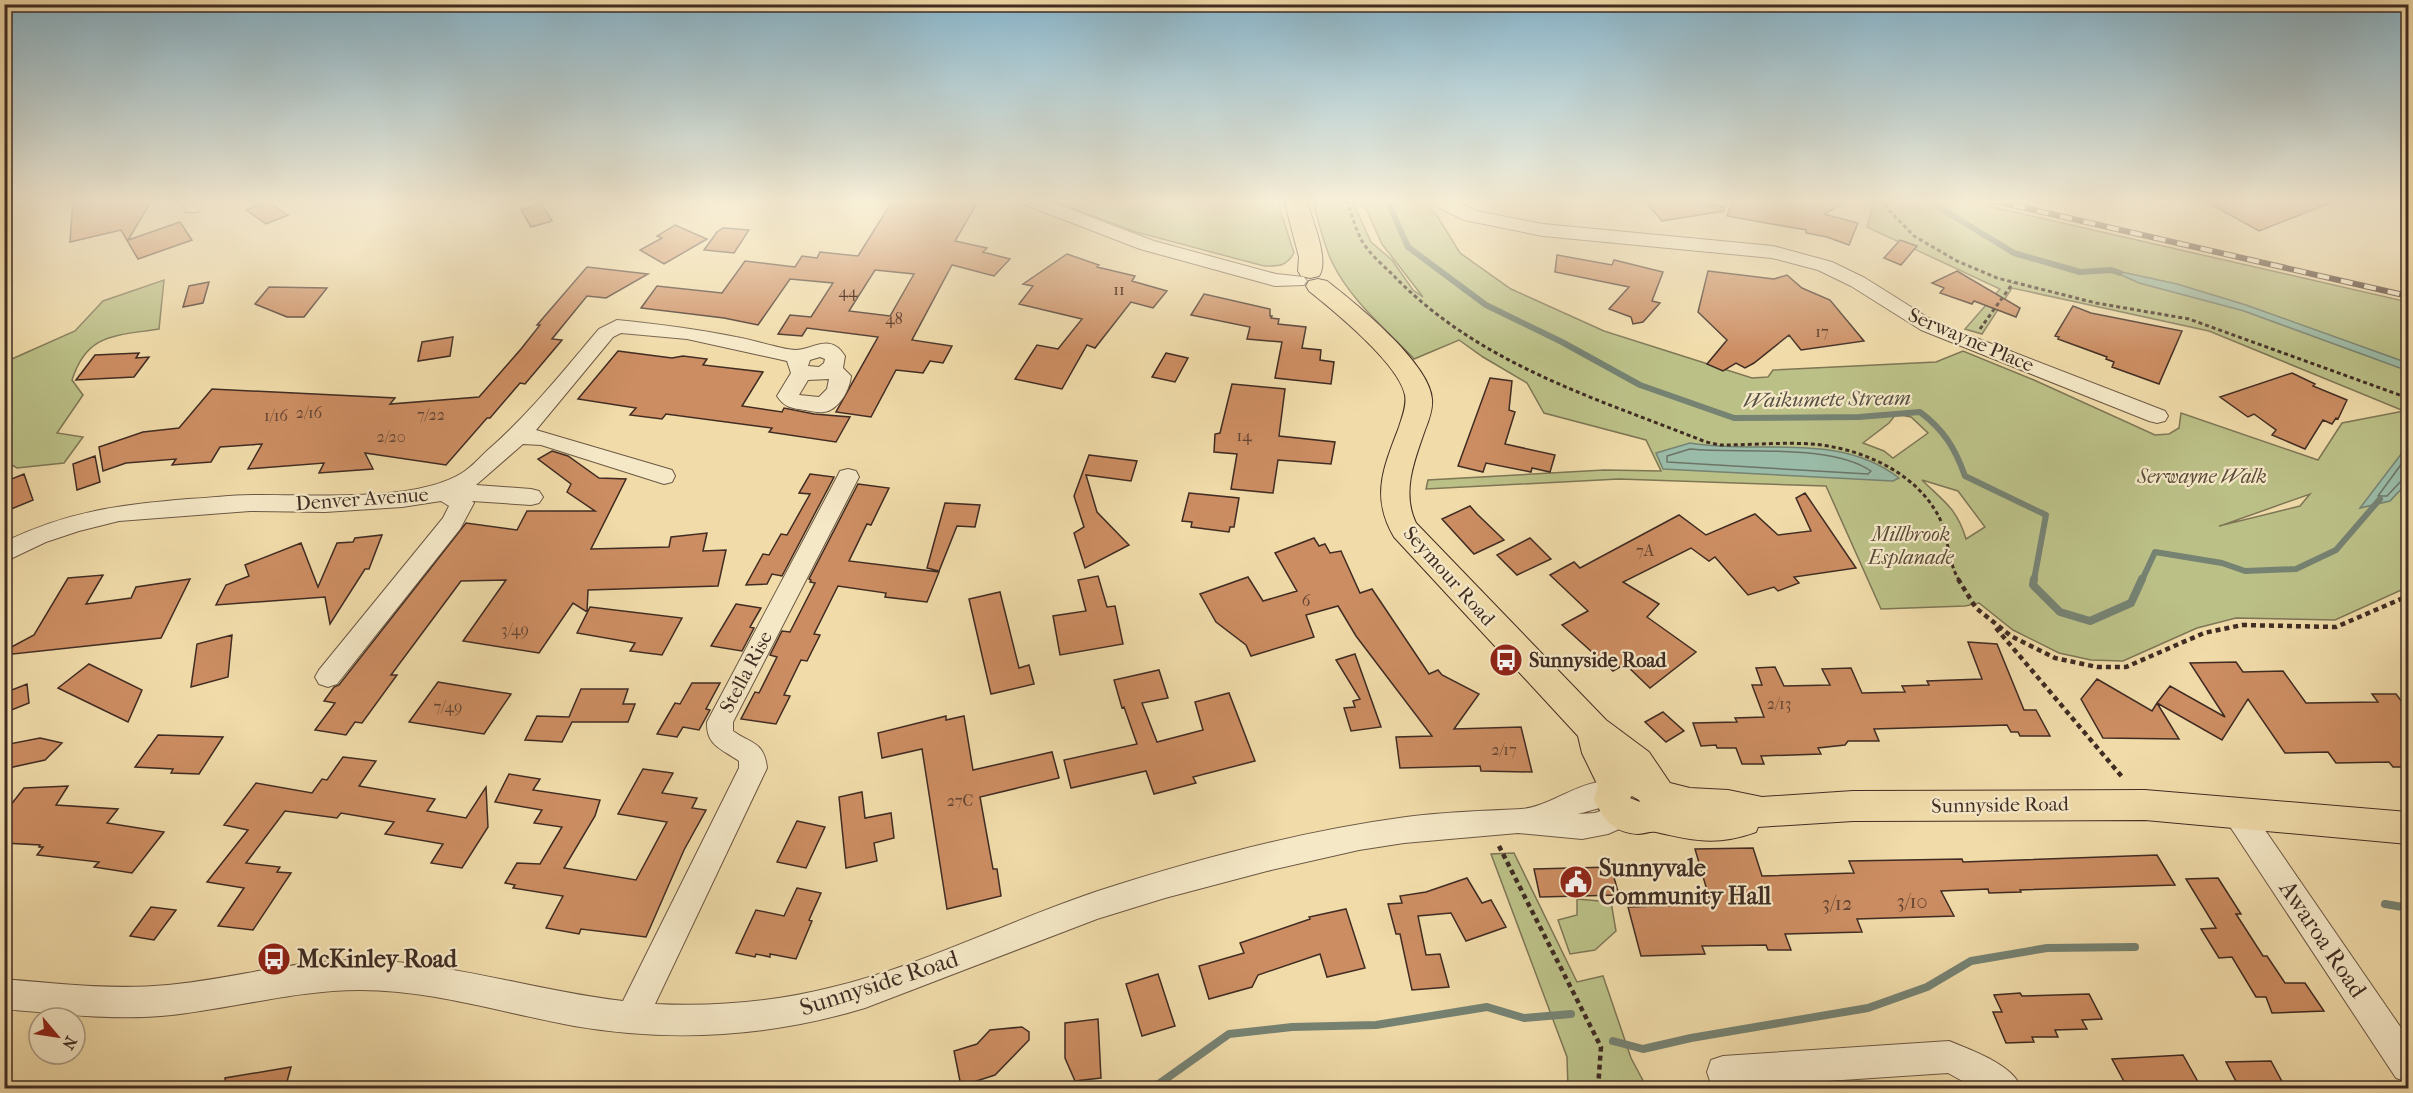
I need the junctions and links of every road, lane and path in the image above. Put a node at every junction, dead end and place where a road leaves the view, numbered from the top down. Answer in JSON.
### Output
{"nodes":[{"id":1,"x":1169,"y":251,"type":"edge"},
{"id":2,"x":1309,"y":251,"type":"edge"},
{"id":3,"x":1370,"y":251,"type":"edge"},
{"id":4,"x":1763,"y":251,"type":"edge"},
{"id":5,"x":1940,"y":251,"type":"edge"},
{"id":6,"x":1308,"y":279,"type":"junction"},
{"id":7,"x":2013,"y":283,"type":"junction"},
{"id":8,"x":1975,"y":336,"type":"dead end"},
{"id":9,"x":801,"y":365,"type":"junction"},
{"id":10,"x":2409,"y":398,"type":"edge"},
{"id":11,"x":2157,"y":416,"type":"dead end"},
{"id":12,"x":1670,"y":429,"type":"joint"},
{"id":13,"x":518,"y":436,"type":"junction"},
{"id":14,"x":664,"y":476,"type":"dead end"},
{"id":15,"x":848,"y":477,"type":"dead end"},
{"id":16,"x":1907,"y":479,"type":"joint"},
{"id":17,"x":451,"y":489,"type":"junction"},
{"id":18,"x":531,"y":497,"type":"dead end"},
{"id":19,"x":4,"y":553,"type":"edge"},
{"id":20,"x":2409,"y":596,"type":"edge"},
{"id":21,"x":1992,"y":622,"type":"junction"},
{"id":22,"x":328,"y":677,"type":"dead end"},
{"id":23,"x":2129,"y":785,"type":"dead end"},
{"id":24,"x":1635,"y":799,"type":"junction"},
{"id":25,"x":2237,"y":813,"type":"junction"},
{"id":26,"x":2409,"y":828,"type":"edge"},
{"id":27,"x":1497,"y":842,"type":"dead end"},
{"id":28,"x":4,"y":993,"type":"edge"},
{"id":29,"x":632,"y":1017,"type":"junction"},
{"id":30,"x":2409,"y":1066,"type":"edge"},
{"id":31,"x":1723,"y":1072,"type":"dead end"},
{"id":32,"x":1598,"y":1089,"type":"edge"},
{"id":33,"x":2005,"y":1089,"type":"edge"}],
"edges":[{"from":1,"to":6,"type":"street"},
{"from":2,"to":6,"type":"main road"},
{"from":3,"to":12,"type":"path"},
{"from":4,"to":11,"type":"street","name":"Serwayne Place"},
{"from":5,"to":7,"type":"path"},
{"from":6,"to":24,"type":"main road","name":"Seymour Road"},
{"from":7,"to":8,"type":"path"},
{"from":7,"to":10,"type":"path"},
{"from":9,"to":9,"type":"street"},
{"from":9,"to":13,"type":"street","name":"Denver Avenue"},
{"from":12,"to":16,"type":"path"},
{"from":13,"to":14,"type":"street"},
{"from":13,"to":17,"type":"street","name":"Denver Avenue"},
{"from":15,"to":29,"type":"street","name":"Stella Rise"},
{"from":16,"to":21,"type":"path"},
{"from":17,"to":18,"type":"street"},
{"from":17,"to":19,"type":"street","name":"Denver Avenue"},
{"from":17,"to":22,"type":"street"},
{"from":20,"to":21,"type":"path"},
{"from":21,"to":23,"type":"path"},
{"from":24,"to":25,"type":"main road","name":"Sunnyside Road"},
{"from":24,"to":29,"type":"street","name":"Sunnyside Road"},
{"from":25,"to":26,"type":"main road","name":"Sunnyside Road"},
{"from":25,"to":30,"type":"street","name":"Awaroa Road"},
{"from":27,"to":32,"type":"path"},
{"from":28,"to":29,"type":"street","name":"Sunnyside Road"},
{"from":31,"to":33,"type":"street"}]}
